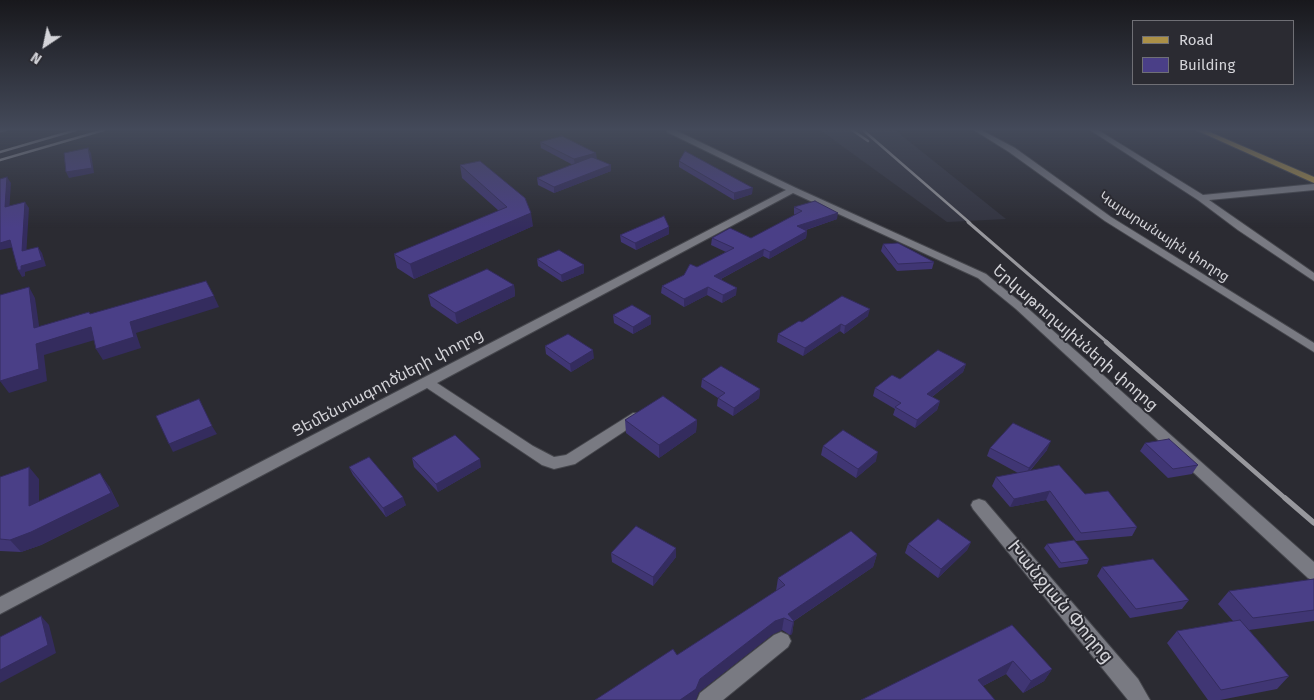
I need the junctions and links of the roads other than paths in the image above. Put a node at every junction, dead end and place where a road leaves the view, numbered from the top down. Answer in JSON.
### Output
{"nodes":[{"id":1,"x":737,"y":163,"type":"edge"},
{"id":2,"x":1030,"y":163,"type":"edge"},
{"id":3,"x":1145,"y":163,"type":"edge"},
{"id":4,"x":1274,"y":163,"type":"edge"},
{"id":5,"x":1314,"y":180,"type":"edge"},
{"id":6,"x":1314,"y":187,"type":"edge"},
{"id":7,"x":793,"y":190,"type":"junction"},
{"id":8,"x":1201,"y":198,"type":"junction"},
{"id":9,"x":1314,"y":278,"type":"edge"},
{"id":10,"x":1314,"y":348,"type":"edge"},
{"id":11,"x":428,"y":383,"type":"junction"},
{"id":12,"x":653,"y":406,"type":"edge"},
{"id":13,"x":979,"y":505,"type":"dead end"},
{"id":14,"x":1314,"y":573,"type":"edge"},
{"id":15,"x":0,"y":606,"type":"edge"},
{"id":16,"x":781,"y":641,"type":"dead end"},
{"id":17,"x":708,"y":700,"type":"edge"},
{"id":18,"x":1140,"y":700,"type":"edge"}],
"edges":[{"from":1,"to":7,"type":"street","name":"Երկաթուղայինների փողոց"},
{"from":2,"to":10,"type":"street","name":"Կայարանային փողոց"},
{"from":3,"to":8,"type":"street"},
{"from":4,"to":5,"type":"main road"},
{"from":6,"to":8,"type":"street"},
{"from":7,"to":11,"type":"street","name":"Ցեմենտագործների փողոց"},
{"from":7,"to":14,"type":"street","name":"Երկաթուղայինների փողոց"},
{"from":8,"to":9,"type":"street"},
{"from":11,"to":12,"type":"street"},
{"from":11,"to":15,"type":"street","name":"Ցեմենտագործների փողոց"},
{"from":13,"to":18,"type":"street","name":"Խանջյան Փողոց"},
{"from":16,"to":17,"type":"street"}]}
